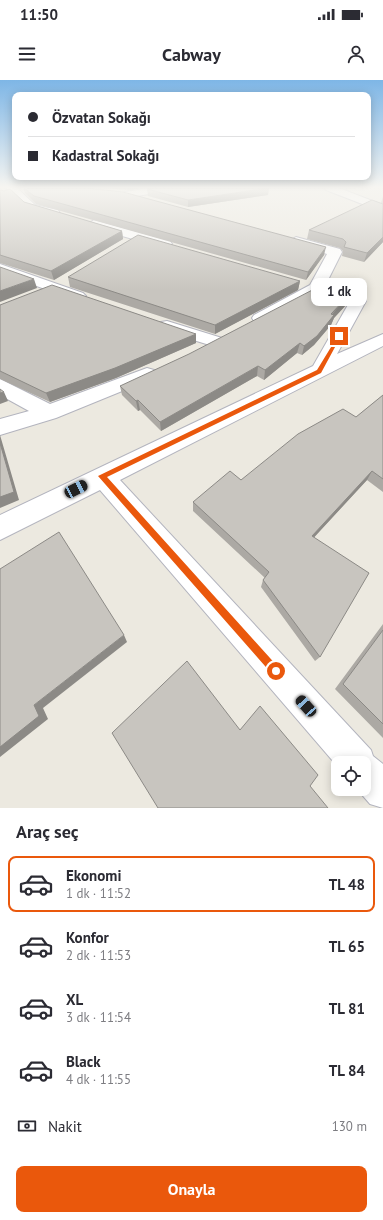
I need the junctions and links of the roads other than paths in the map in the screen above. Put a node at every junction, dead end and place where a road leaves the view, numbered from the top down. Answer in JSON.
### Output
{"nodes":[{"id":1,"x":85,"y":222,"type":"edge"},
{"id":2,"x":139,"y":237,"type":"junction"},
{"id":3,"x":282,"y":238,"type":"edge"},
{"id":4,"x":126,"y":245,"type":"edge"},
{"id":5,"x":178,"y":248,"type":"edge"},
{"id":6,"x":0,"y":268,"type":"edge"},
{"id":7,"x":62,"y":284,"type":"junction"},
{"id":8,"x":308,"y":285,"type":"junction"},
{"id":9,"x":34,"y":296,"type":"edge"},
{"id":10,"x":92,"y":300,"type":"edge"},
{"id":11,"x":150,"y":320,"type":"edge"},
{"id":12,"x":230,"y":335,"type":"junction"},
{"id":13,"x":383,"y":339,"type":"edge"},
{"id":14,"x":195,"y":352,"type":"edge"},
{"id":15,"x":160,"y":368,"type":"edge"},
{"id":16,"x":320,"y":371,"type":"junction"},
{"id":17,"x":0,"y":386,"type":"edge"},
{"id":18,"x":49,"y":413,"type":"junction"},
{"id":19,"x":0,"y":427,"type":"edge"},
{"id":20,"x":102,"y":476,"type":"junction"},
{"id":21,"x":0,"y":528,"type":"edge"},
{"id":22,"x":352,"y":756,"type":"edge"},
{"id":23,"x":371,"y":778,"type":"edge"},
{"id":24,"x":383,"y":792,"type":"edge"}],
"edges":[{"from":1,"to":2,"type":"street"},
{"from":2,"to":4,"type":"street"},
{"from":2,"to":5,"type":"street"},
{"from":3,"to":8,"type":"street"},
{"from":6,"to":7,"type":"street"},
{"from":7,"to":9,"type":"street"},
{"from":7,"to":10,"type":"street"},
{"from":8,"to":12,"type":"street"},
{"from":8,"to":16,"type":"street"},
{"from":11,"to":12,"type":"street"},
{"from":12,"to":14,"type":"street"},
{"from":13,"to":16,"type":"street"},
{"from":15,"to":18,"type":"street"},
{"from":16,"to":20,"type":"street"},
{"from":17,"to":18,"type":"street"},
{"from":18,"to":19,"type":"street"},
{"from":20,"to":21,"type":"street"},
{"from":20,"to":22,"type":"street"},
{"from":23,"to":24,"type":"street"}]}
